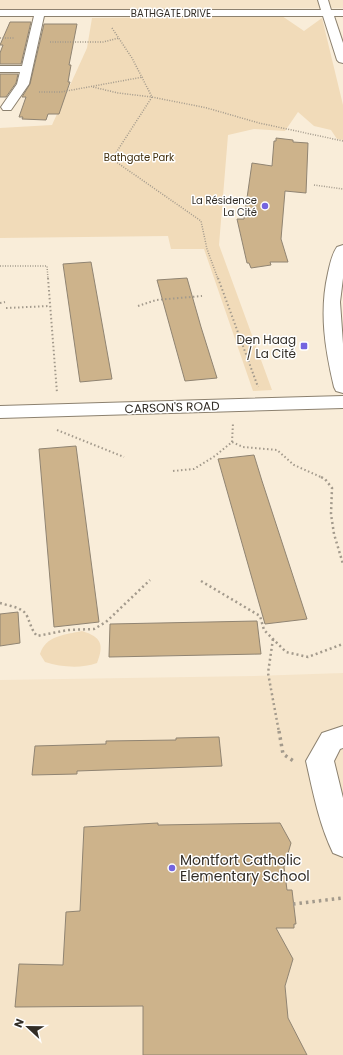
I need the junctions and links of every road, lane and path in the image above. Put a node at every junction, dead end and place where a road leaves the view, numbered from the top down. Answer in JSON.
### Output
{"nodes":[{"id":1,"x":323,"y":0,"type":"edge"},
{"id":2,"x":0,"y":13,"type":"edge"},
{"id":3,"x":328,"y":13,"type":"junction"},
{"id":4,"x":343,"y":13,"type":"edge"},
{"id":5,"x":40,"y":14,"type":"junction"},
{"id":6,"x":112,"y":28,"type":"dead end"},
{"id":7,"x":0,"y":38,"type":"edge"},
{"id":8,"x":14,"y":38,"type":"dead end"},
{"id":9,"x":119,"y":38,"type":"junction"},
{"id":10,"x":33,"y":42,"type":"junction"},
{"id":11,"x":343,"y":60,"type":"edge"},
{"id":12,"x":0,"y":69,"type":"edge"},
{"id":13,"x":27,"y":69,"type":"junction"},
{"id":14,"x":143,"y":77,"type":"junction"},
{"id":15,"x":92,"y":86,"type":"junction"},
{"id":16,"x":17,"y":92,"type":"junction"},
{"id":17,"x":152,"y":96,"type":"junction"},
{"id":18,"x":7,"y":107,"type":"dead end"},
{"id":19,"x":343,"y":141,"type":"edge"},
{"id":20,"x":314,"y":185,"type":"dead end"},
{"id":21,"x":343,"y":189,"type":"edge"},
{"id":22,"x":343,"y":250,"type":"edge"},
{"id":23,"x":0,"y":266,"type":"edge"},
{"id":24,"x":202,"y":296,"type":"dead end"},
{"id":25,"x":5,"y":302,"type":"dead end"},
{"id":26,"x":0,"y":303,"type":"edge"},
{"id":27,"x":50,"y":306,"type":"junction"},
{"id":28,"x":138,"y":306,"type":"dead end"},
{"id":29,"x":6,"y":308,"type":"dead end"},
{"id":30,"x":343,"y":386,"type":"edge"},
{"id":31,"x":258,"y":387,"type":"dead end"},
{"id":32,"x":343,"y":402,"type":"edge"},
{"id":33,"x":59,"y":410,"type":"junction"},
{"id":34,"x":0,"y":412,"type":"edge"},
{"id":35,"x":233,"y":421,"type":"dead end"},
{"id":36,"x":52,"y":428,"type":"dead end"},
{"id":37,"x":232,"y":442,"type":"junction"},
{"id":38,"x":124,"y":457,"type":"dead end"},
{"id":39,"x":173,"y":471,"type":"dead end"},
{"id":40,"x":343,"y":564,"type":"edge"},
{"id":41,"x":150,"y":580,"type":"dead end"},
{"id":42,"x":202,"y":581,"type":"dead end"},
{"id":43,"x":0,"y":604,"type":"edge"},
{"id":44,"x":273,"y":639,"type":"junction"},
{"id":45,"x":343,"y":644,"type":"edge"},
{"id":46,"x":343,"y":737,"type":"edge"},
{"id":47,"x":298,"y":765,"type":"dead end"},
{"id":48,"x":343,"y":844,"type":"edge"},
{"id":49,"x":343,"y":898,"type":"edge"},
{"id":50,"x":292,"y":904,"type":"dead end"}],
"edges":[{"from":1,"to":3,"type":"street"},
{"from":2,"to":5,"type":"street","name":"BATHGATE DRIVE"},
{"from":3,"to":4,"type":"street","name":"BATHGATE DRIVE"},
{"from":3,"to":5,"type":"street","name":"BATHGATE DRIVE"},
{"from":3,"to":11,"type":"street"},
{"from":5,"to":10,"type":"street"},
{"from":6,"to":9,"type":"path"},
{"from":7,"to":8,"type":"path"},
{"from":9,"to":10,"type":"path"},
{"from":9,"to":14,"type":"path"},
{"from":10,"to":13,"type":"street"},
{"from":12,"to":13,"type":"street"},
{"from":13,"to":16,"type":"street"},
{"from":14,"to":15,"type":"path"},
{"from":14,"to":17,"type":"path"},
{"from":15,"to":16,"type":"path"},
{"from":15,"to":17,"type":"path"},
{"from":16,"to":18,"type":"street"},
{"from":17,"to":19,"type":"path"},
{"from":17,"to":31,"type":"path"},
{"from":20,"to":21,"type":"path"},
{"from":22,"to":30,"type":"street"},
{"from":23,"to":27,"type":"path"},
{"from":24,"to":28,"type":"path"},
{"from":25,"to":26,"type":"path"},
{"from":27,"to":29,"type":"path"},
{"from":27,"to":33,"type":"path"},
{"from":32,"to":33,"type":"street","name":"CARSON'S ROAD"},
{"from":33,"to":34,"type":"street","name":"CARSON'S ROAD"},
{"from":35,"to":37,"type":"path"},
{"from":36,"to":38,"type":"path"},
{"from":37,"to":39,"type":"path"},
{"from":37,"to":40,"type":"path"},
{"from":41,"to":43,"type":"path"},
{"from":42,"to":44,"type":"path"},
{"from":44,"to":45,"type":"path"},
{"from":44,"to":47,"type":"path"},
{"from":46,"to":48,"type":"street"},
{"from":49,"to":50,"type":"path"}]}
